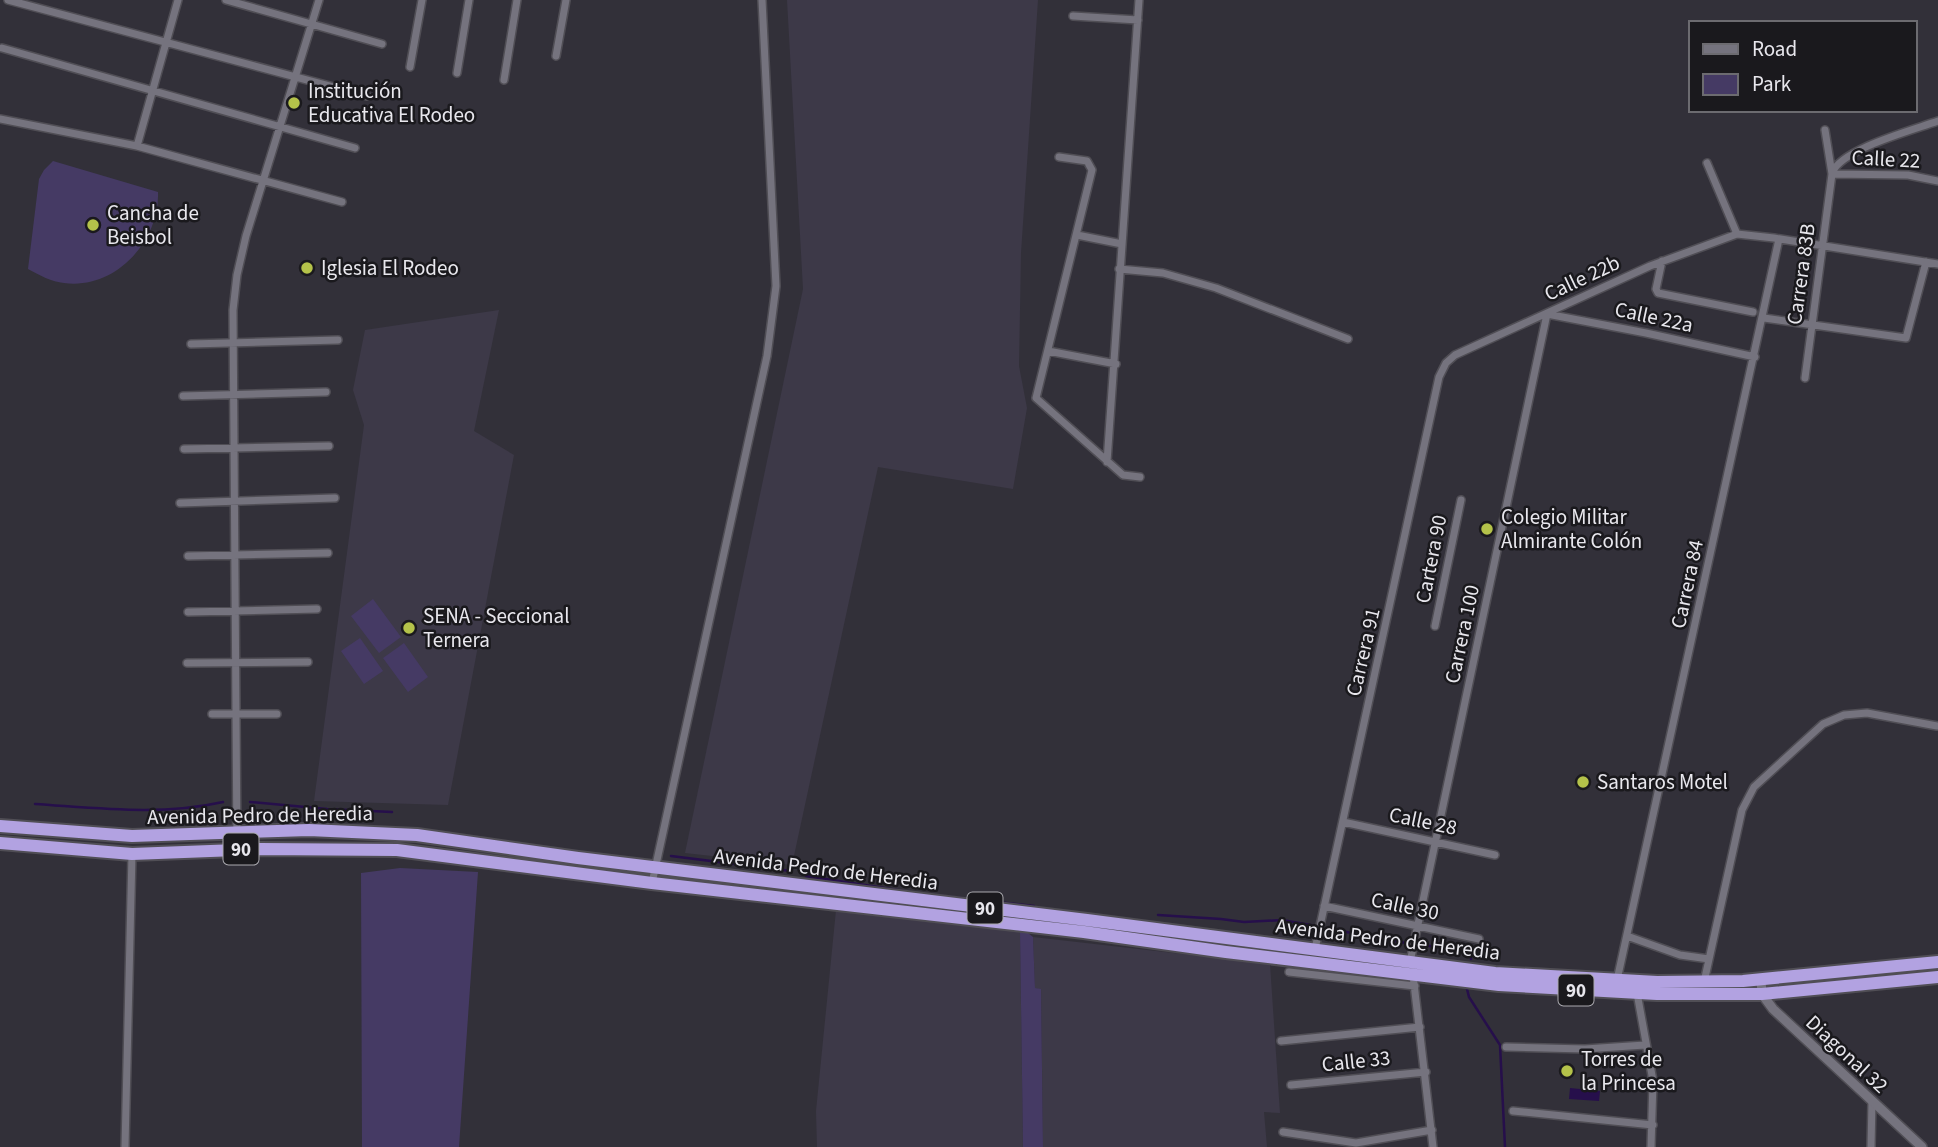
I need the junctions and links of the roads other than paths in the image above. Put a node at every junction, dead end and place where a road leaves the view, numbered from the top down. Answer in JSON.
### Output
{"nodes":[{"id":1,"x":8,"y":0,"type":"edge"},
{"id":2,"x":178,"y":0,"type":"edge"},
{"id":3,"x":226,"y":0,"type":"edge"},
{"id":4,"x":318,"y":0,"type":"edge"},
{"id":5,"x":422,"y":0,"type":"edge"},
{"id":6,"x":470,"y":0,"type":"edge"},
{"id":7,"x":517,"y":0,"type":"edge"},
{"id":8,"x":566,"y":0,"type":"edge"},
{"id":9,"x":762,"y":0,"type":"edge"},
{"id":10,"x":1139,"y":0,"type":"edge"},
{"id":11,"x":1073,"y":16,"type":"dead end"},
{"id":12,"x":1138,"y":20,"type":"junction"},
{"id":13,"x":311,"y":24,"type":"junction"},
{"id":14,"x":166,"y":42,"type":"junction"},
{"id":15,"x":382,"y":44,"type":"dead end"},
{"id":16,"x":2,"y":48,"type":"dead end"},
{"id":17,"x":556,"y":56,"type":"dead end"},
{"id":18,"x":410,"y":67,"type":"dead end"},
{"id":19,"x":457,"y":73,"type":"dead end"},
{"id":20,"x":295,"y":77,"type":"junction"},
{"id":21,"x":504,"y":80,"type":"dead end"},
{"id":22,"x":152,"y":90,"type":"junction"},
{"id":23,"x":367,"y":96,"type":"dead end"},
{"id":24,"x":0,"y":119,"type":"edge"},
{"id":25,"x":1938,"y":121,"type":"edge"},
{"id":26,"x":280,"y":127,"type":"junction"},
{"id":27,"x":1825,"y":130,"type":"dead end"},
{"id":28,"x":137,"y":146,"type":"junction"},
{"id":29,"x":355,"y":148,"type":"dead end"},
{"id":30,"x":1059,"y":157,"type":"dead end"},
{"id":31,"x":1707,"y":163,"type":"dead end"},
{"id":32,"x":1832,"y":174,"type":"junction"},
{"id":33,"x":263,"y":181,"type":"junction"},
{"id":34,"x":1938,"y":181,"type":"edge"},
{"id":35,"x":342,"y":202,"type":"dead end"},
{"id":36,"x":1737,"y":234,"type":"junction"},
{"id":37,"x":1077,"y":235,"type":"junction"},
{"id":38,"x":1779,"y":239,"type":"junction"},
{"id":39,"x":1122,"y":244,"type":"junction"},
{"id":40,"x":1822,"y":246,"type":"junction"},
{"id":41,"x":1662,"y":261,"type":"junction"},
{"id":42,"x":1926,"y":262,"type":"junction"},
{"id":43,"x":1938,"y":264,"type":"edge"},
{"id":44,"x":1119,"y":270,"type":"junction"},
{"id":45,"x":1753,"y":312,"type":"dead end"},
{"id":46,"x":1547,"y":314,"type":"junction"},
{"id":47,"x":1764,"y":318,"type":"junction"},
{"id":48,"x":1812,"y":323,"type":"junction"},
{"id":49,"x":1348,"y":339,"type":"dead end"},
{"id":50,"x":338,"y":340,"type":"dead end"},
{"id":51,"x":191,"y":344,"type":"dead end"},
{"id":52,"x":232,"y":344,"type":"junction"},
{"id":53,"x":1048,"y":351,"type":"junction"},
{"id":54,"x":1755,"y":357,"type":"junction"},
{"id":55,"x":1446,"y":363,"type":"joint"},
{"id":56,"x":1115,"y":364,"type":"junction"},
{"id":57,"x":1804,"y":378,"type":"dead end"},
{"id":58,"x":326,"y":392,"type":"dead end"},
{"id":59,"x":183,"y":396,"type":"dead end"},
{"id":60,"x":233,"y":396,"type":"junction"},
{"id":61,"x":329,"y":446,"type":"dead end"},
{"id":62,"x":233,"y":448,"type":"junction"},
{"id":63,"x":184,"y":449,"type":"dead end"},
{"id":64,"x":1107,"y":462,"type":"junction"},
{"id":65,"x":1140,"y":477,"type":"dead end"},
{"id":66,"x":335,"y":498,"type":"dead end"},
{"id":67,"x":234,"y":500,"type":"junction"},
{"id":68,"x":1461,"y":500,"type":"dead end"},
{"id":69,"x":180,"y":503,"type":"dead end"},
{"id":70,"x":328,"y":553,"type":"dead end"},
{"id":71,"x":188,"y":556,"type":"dead end"},
{"id":72,"x":234,"y":556,"type":"junction"},
{"id":73,"x":317,"y":609,"type":"dead end"},
{"id":74,"x":235,"y":611,"type":"junction"},
{"id":75,"x":188,"y":612,"type":"dead end"},
{"id":76,"x":1435,"y":626,"type":"dead end"},
{"id":77,"x":235,"y":662,"type":"junction"},
{"id":78,"x":308,"y":662,"type":"dead end"},
{"id":79,"x":187,"y":663,"type":"dead end"},
{"id":80,"x":212,"y":714,"type":"dead end"},
{"id":81,"x":236,"y":714,"type":"junction"},
{"id":82,"x":277,"y":714,"type":"dead end"},
{"id":83,"x":1937,"y":726,"type":"edge"},
{"id":84,"x":1343,"y":822,"type":"junction"},
{"id":85,"x":0,"y":826,"type":"edge"},
{"id":86,"x":237,"y":831,"type":"junction"},
{"id":87,"x":1436,"y":842,"type":"junction"},
{"id":88,"x":0,"y":844,"type":"edge"},
{"id":89,"x":237,"y":849,"type":"junction"},
{"id":90,"x":132,"y":854,"type":"junction"},
{"id":91,"x":1495,"y":855,"type":"dead end"},
{"id":92,"x":655,"y":867,"type":"junction"},
{"id":93,"x":652,"y":883,"type":"junction"},
{"id":94,"x":1324,"y":906,"type":"junction"},
{"id":95,"x":1418,"y":927,"type":"junction"},
{"id":96,"x":1627,"y":936,"type":"junction"},
{"id":97,"x":1479,"y":939,"type":"dead end"},
{"id":98,"x":1315,"y":949,"type":"junction"},
{"id":99,"x":1709,"y":959,"type":"junction"},
{"id":100,"x":1410,"y":962,"type":"junction"},
{"id":101,"x":1938,"y":962,"type":"edge"},
{"id":102,"x":1289,"y":972,"type":"dead end"},
{"id":103,"x":1938,"y":977,"type":"edge"},
{"id":104,"x":1617,"y":979,"type":"junction"},
{"id":105,"x":1761,"y":980,"type":"junction"},
{"id":106,"x":1414,"y":981,"type":"junction"},
{"id":107,"x":1704,"y":982,"type":"junction"},
{"id":108,"x":1637,"y":993,"type":"junction"},
{"id":109,"x":1762,"y":994,"type":"junction"},
{"id":110,"x":1420,"y":1027,"type":"junction"},
{"id":111,"x":1281,"y":1041,"type":"dead end"},
{"id":112,"x":1645,"y":1045,"type":"junction"},
{"id":113,"x":1506,"y":1047,"type":"dead end"},
{"id":114,"x":1426,"y":1072,"type":"junction"},
{"id":115,"x":1291,"y":1086,"type":"dead end"},
{"id":116,"x":1872,"y":1101,"type":"junction"},
{"id":117,"x":1513,"y":1111,"type":"dead end"},
{"id":118,"x":1653,"y":1125,"type":"junction"},
{"id":119,"x":1432,"y":1129,"type":"junction"},
{"id":120,"x":1283,"y":1132,"type":"dead end"},
{"id":121,"x":125,"y":1147,"type":"edge"},
{"id":122,"x":1433,"y":1147,"type":"edge"},
{"id":123,"x":1651,"y":1147,"type":"edge"},
{"id":124,"x":1871,"y":1147,"type":"edge"},
{"id":125,"x":1922,"y":1147,"type":"edge"}],
"edges":[{"from":1,"to":14,"type":"street"},
{"from":2,"to":14,"type":"street"},
{"from":3,"to":13,"type":"street"},
{"from":4,"to":13,"type":"street"},
{"from":5,"to":18,"type":"street"},
{"from":6,"to":19,"type":"street"},
{"from":7,"to":21,"type":"street"},
{"from":8,"to":17,"type":"street"},
{"from":9,"to":92,"type":"street"},
{"from":10,"to":12,"type":"street"},
{"from":11,"to":12,"type":"street"},
{"from":12,"to":39,"type":"street"},
{"from":13,"to":15,"type":"street"},
{"from":13,"to":20,"type":"street"},
{"from":14,"to":20,"type":"street"},
{"from":14,"to":22,"type":"street"},
{"from":16,"to":22,"type":"street"},
{"from":20,"to":23,"type":"street"},
{"from":20,"to":26,"type":"street"},
{"from":22,"to":26,"type":"street"},
{"from":22,"to":28,"type":"street"},
{"from":24,"to":28,"type":"street"},
{"from":25,"to":32,"type":"street"},
{"from":26,"to":29,"type":"street"},
{"from":26,"to":33,"type":"street"},
{"from":27,"to":32,"type":"street","name":"Carrera 83B"},
{"from":28,"to":33,"type":"street"},
{"from":30,"to":37,"type":"street"},
{"from":31,"to":36,"type":"street"},
{"from":32,"to":34,"type":"street","name":"Calle 22"},
{"from":32,"to":40,"type":"street","name":"Carrera 83B"},
{"from":33,"to":35,"type":"street"},
{"from":33,"to":52,"type":"street"},
{"from":36,"to":38,"type":"street"},
{"from":36,"to":41,"type":"street","name":"Calle 22b"},
{"from":37,"to":39,"type":"street"},
{"from":37,"to":53,"type":"street"},
{"from":38,"to":40,"type":"street"},
{"from":38,"to":47,"type":"street","name":"Carrera 84"},
{"from":39,"to":44,"type":"street"},
{"from":40,"to":42,"type":"street"},
{"from":40,"to":48,"type":"street","name":"Carrera 83B"},
{"from":41,"to":45,"type":"street"},
{"from":41,"to":46,"type":"street","name":"Calle 22b"},
{"from":42,"to":43,"type":"street"},
{"from":42,"to":48,"type":"street"},
{"from":44,"to":49,"type":"street"},
{"from":44,"to":56,"type":"street"},
{"from":46,"to":54,"type":"street","name":"Calle 22a"},
{"from":46,"to":55,"type":"street","name":"Calle 22b"},
{"from":46,"to":87,"type":"street","name":"Carrera 100"},
{"from":47,"to":48,"type":"street"},
{"from":47,"to":54,"type":"street","name":"Carrera 84"},
{"from":48,"to":57,"type":"street","name":"Carrera 83B"},
{"from":50,"to":52,"type":"street"},
{"from":51,"to":52,"type":"street"},
{"from":52,"to":60,"type":"street"},
{"from":53,"to":56,"type":"street"},
{"from":53,"to":64,"type":"street"},
{"from":54,"to":96,"type":"street","name":"Carrera 84"},
{"from":55,"to":84,"type":"street","name":"Carrera 91"},
{"from":56,"to":64,"type":"street"},
{"from":58,"to":60,"type":"street"},
{"from":59,"to":60,"type":"street"},
{"from":60,"to":62,"type":"street"},
{"from":61,"to":62,"type":"street"},
{"from":62,"to":63,"type":"street"},
{"from":62,"to":67,"type":"street"},
{"from":64,"to":65,"type":"street"},
{"from":66,"to":67,"type":"street"},
{"from":67,"to":69,"type":"street"},
{"from":67,"to":72,"type":"street"},
{"from":68,"to":76,"type":"street","name":"Cartera 90"},
{"from":70,"to":72,"type":"street"},
{"from":71,"to":72,"type":"street"},
{"from":72,"to":74,"type":"street"},
{"from":73,"to":74,"type":"street"},
{"from":74,"to":75,"type":"street"},
{"from":74,"to":77,"type":"street"},
{"from":77,"to":78,"type":"street"},
{"from":77,"to":79,"type":"street"},
{"from":77,"to":81,"type":"street"},
{"from":80,"to":81,"type":"street"},
{"from":81,"to":82,"type":"street"},
{"from":81,"to":86,"type":"street"},
{"from":83,"to":99,"type":"street"},
{"from":84,"to":87,"type":"street","name":"Calle 28"},
{"from":84,"to":94,"type":"street","name":"Carrera 91"},
{"from":85,"to":86,"type":"highway","name":"Avenida Pedro de Heredia","number":"90"},
{"from":86,"to":89,"type":"street"},
{"from":86,"to":92,"type":"highway","name":"Avenida Pedro de Heredia","number":"90"},
{"from":87,"to":91,"type":"street","name":"Calle 28"},
{"from":87,"to":95,"type":"street","name":"Carrera 100"},
{"from":88,"to":90,"type":"highway","name":"Avenida Pedro de Heredia","number":"90"},
{"from":89,"to":90,"type":"highway","name":"Avenida Pedro de Heredia","number":"90"},
{"from":89,"to":93,"type":"highway","name":"Avenida Pedro de Heredia","number":"90"},
{"from":90,"to":121,"type":"street"},
{"from":92,"to":93,"type":"street"},
{"from":92,"to":98,"type":"highway","name":"Avenida Pedro de Heredia","number":"90"},
{"from":93,"to":106,"type":"highway","name":"Avenida Pedro de Heredia","number":"90"},
{"from":94,"to":95,"type":"street","name":"Calle 30"},
{"from":94,"to":98,"type":"street","name":"Carrera 91"},
{"from":95,"to":97,"type":"street","name":"Calle 30"},
{"from":95,"to":100,"type":"street","name":"Carrera 100"},
{"from":96,"to":99,"type":"street"},
{"from":96,"to":104,"type":"street","name":"Carrera 84"},
{"from":98,"to":100,"type":"highway","name":"Avenida Pedro de Heredia","number":"90"},
{"from":99,"to":107,"type":"street"},
{"from":100,"to":104,"type":"highway","name":"Avenida Pedro de Heredia","number":"90"},
{"from":101,"to":105,"type":"highway","name":"Avenida Pedro de Heredia","number":"90"},
{"from":102,"to":106,"type":"street"},
{"from":103,"to":109,"type":"highway","name":"Avenida Pedro de Heredia","number":"90"},
{"from":104,"to":107,"type":"highway","name":"Avenida Pedro de Heredia","number":"90"},
{"from":105,"to":107,"type":"highway","name":"Avenida Pedro de Heredia","number":"90"},
{"from":105,"to":109,"type":"street"},
{"from":106,"to":108,"type":"highway","name":"Avenida Pedro de Heredia","number":"90"},
{"from":106,"to":110,"type":"street"},
{"from":108,"to":109,"type":"highway","name":"Avenida Pedro de Heredia","number":"90"},
{"from":108,"to":112,"type":"street"},
{"from":109,"to":116,"type":"street","name":"Diagonal 32"},
{"from":110,"to":111,"type":"street"},
{"from":110,"to":114,"type":"street"},
{"from":112,"to":113,"type":"street"},
{"from":112,"to":118,"type":"street"},
{"from":114,"to":115,"type":"street","name":"Calle 33"},
{"from":114,"to":119,"type":"street"},
{"from":116,"to":124,"type":"street"},
{"from":116,"to":125,"type":"street","name":"Diagonal 32"},
{"from":117,"to":118,"type":"street"},
{"from":118,"to":123,"type":"street"},
{"from":119,"to":120,"type":"street"},
{"from":119,"to":122,"type":"street"}]}
